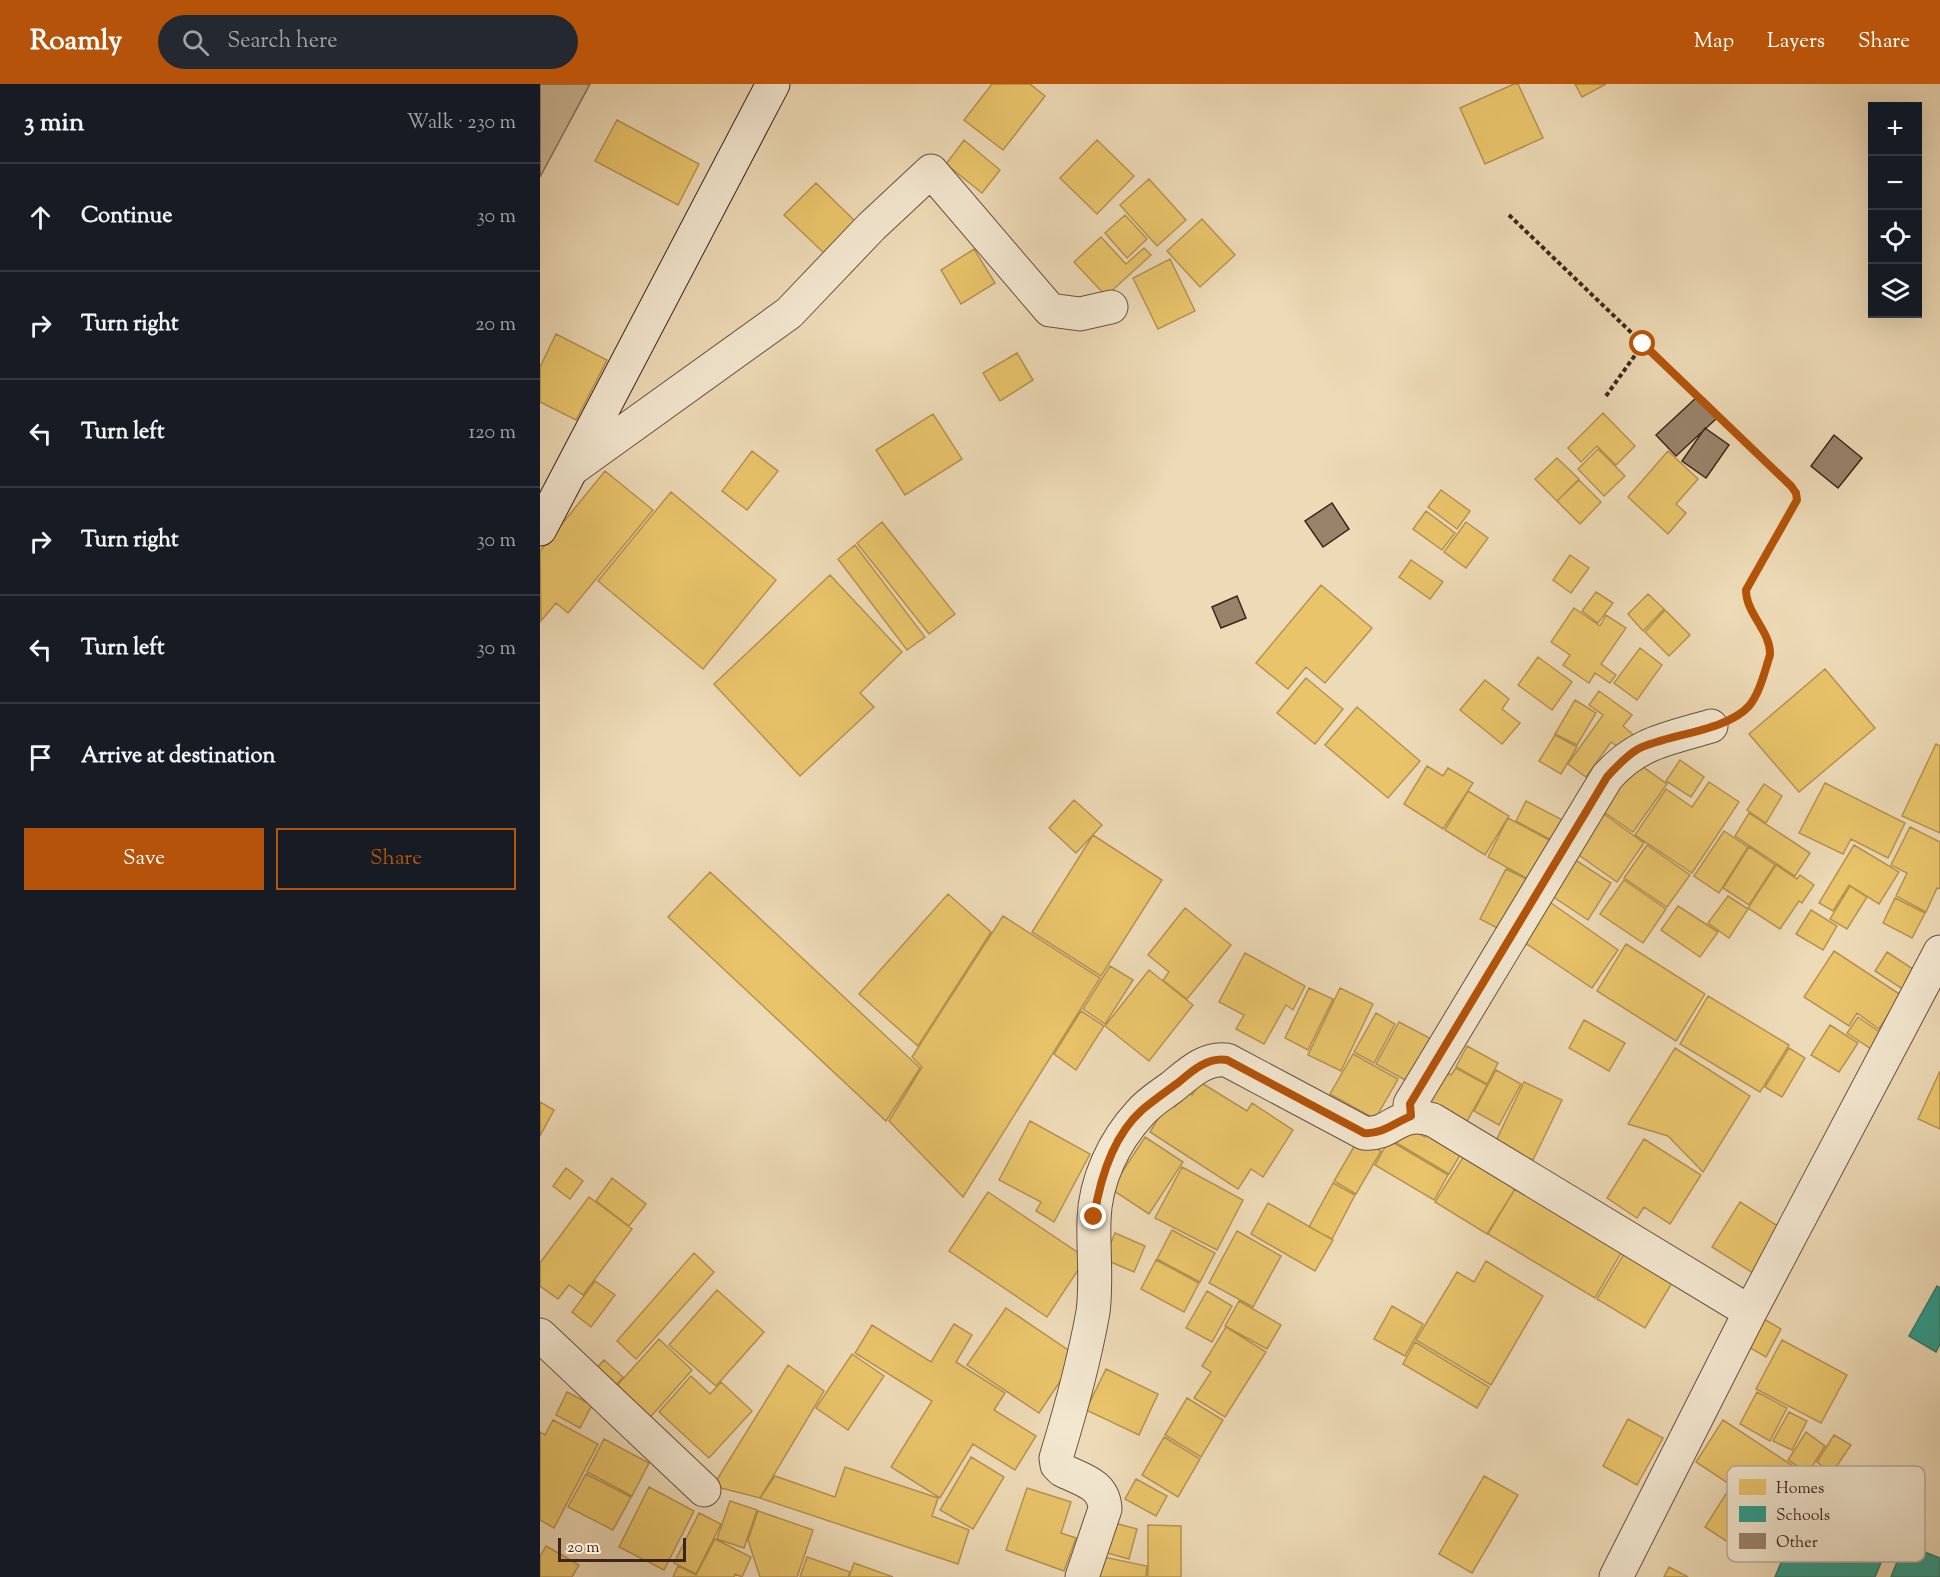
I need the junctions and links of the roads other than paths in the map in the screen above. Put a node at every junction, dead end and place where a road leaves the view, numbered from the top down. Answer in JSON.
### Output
{"nodes":[{"id":1,"x":773,"y":84,"type":"edge"},
{"id":2,"x":1111,"y":307,"type":"dead end"},
{"id":3,"x":572,"y":469,"type":"junction"},
{"id":4,"x":540,"y":529,"type":"edge"},
{"id":5,"x":1711,"y":726,"type":"road end"},
{"id":6,"x":1940,"y":952,"type":"edge"},
{"id":7,"x":1411,"y":1116,"type":"junction"},
{"id":8,"x":1750,"y":1312,"type":"junction"},
{"id":9,"x":540,"y":1335,"type":"edge"},
{"id":10,"x":704,"y":1490,"type":"dead end"},
{"id":11,"x":1082,"y":1577,"type":"edge"},
{"id":12,"x":1616,"y":1577,"type":"edge"}],
"edges":[{"from":1,"to":3,"type":"street"},
{"from":2,"to":3,"type":"street"},
{"from":3,"to":4,"type":"street"},
{"from":5,"to":7,"type":"street"},
{"from":6,"to":8,"type":"street"},
{"from":7,"to":8,"type":"street"},
{"from":7,"to":11,"type":"street"},
{"from":8,"to":12,"type":"street"},
{"from":9,"to":10,"type":"street"}]}
